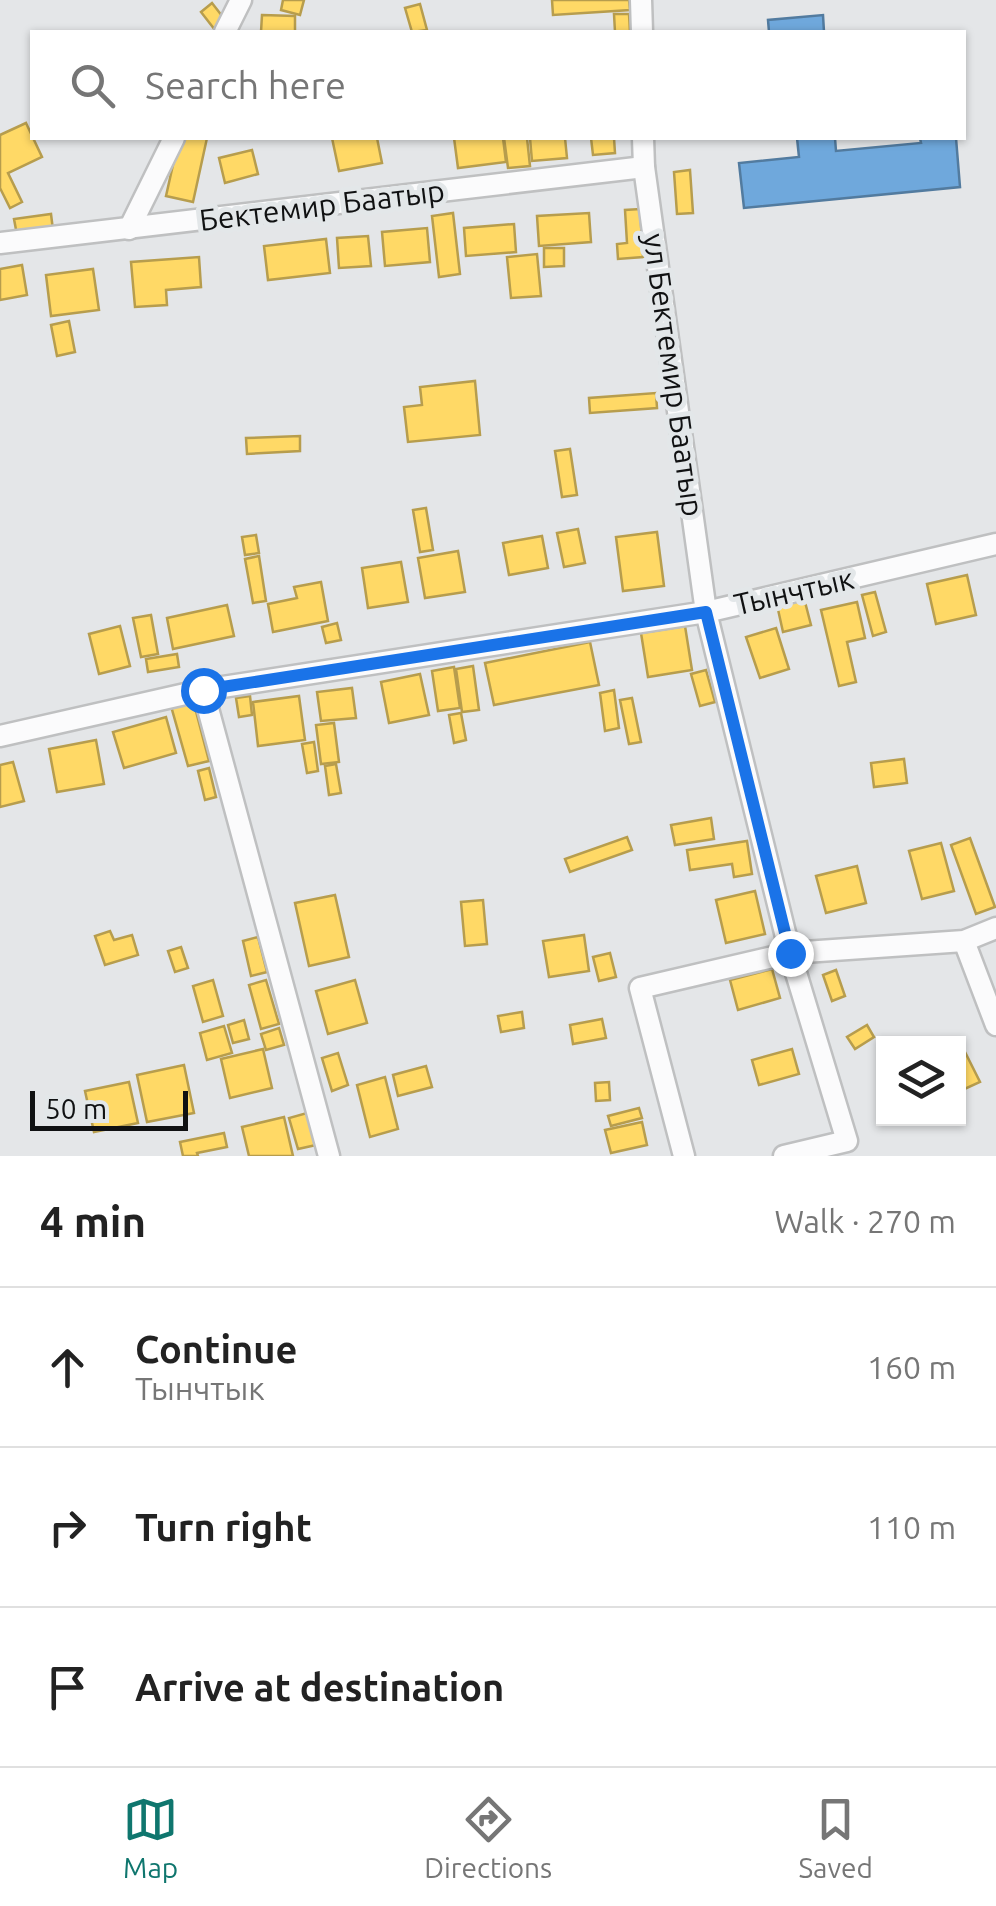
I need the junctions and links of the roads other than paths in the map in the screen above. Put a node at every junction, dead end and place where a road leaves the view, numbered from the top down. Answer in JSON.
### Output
{"nodes":[{"id":1,"x":241,"y":0,"type":"edge"},
{"id":2,"x":641,"y":0,"type":"edge"},
{"id":3,"x":227,"y":30,"type":"edge"},
{"id":4,"x":642,"y":30,"type":"edge"},
{"id":5,"x":173,"y":140,"type":"edge"},
{"id":6,"x":644,"y":140,"type":"edge"},
{"id":7,"x":644,"y":167,"type":"junction"},
{"id":8,"x":129,"y":230,"type":"junction"},
{"id":9,"x":1,"y":242,"type":"edge"},
{"id":10,"x":996,"y":544,"type":"edge"},
{"id":11,"x":706,"y":612,"type":"junction"},
{"id":12,"x":203,"y":690,"type":"junction"},
{"id":13,"x":0,"y":736,"type":"edge"},
{"id":14,"x":996,"y":928,"type":"edge"},
{"id":15,"x":964,"y":942,"type":"junction"},
{"id":16,"x":790,"y":953,"type":"junction"},
{"id":17,"x":996,"y":1025,"type":"edge"},
{"id":18,"x":330,"y":1156,"type":"edge"},
{"id":19,"x":684,"y":1156,"type":"edge"},
{"id":20,"x":784,"y":1156,"type":"edge"}],
"edges":[{"from":1,"to":3,"type":"street"},
{"from":2,"to":4,"type":"street"},
{"from":5,"to":8,"type":"street"},
{"from":6,"to":7,"type":"street","name":"ул Бектемир Баатыр"},
{"from":7,"to":8,"type":"street","name":"Бектемир Баатыр"},
{"from":7,"to":11,"type":"street","name":"ул Бектемир Баатыр"},
{"from":8,"to":9,"type":"street","name":"Бектемир Баатыр"},
{"from":10,"to":11,"type":"street","name":"Тынчтык"},
{"from":11,"to":12,"type":"street","name":"Тынчтык"},
{"from":11,"to":16,"type":"street","name":"ул Бектемир Баатыр"},
{"from":12,"to":13,"type":"street","name":"Тынчтык"},
{"from":12,"to":18,"type":"street"},
{"from":14,"to":15,"type":"street"},
{"from":15,"to":16,"type":"street"},
{"from":15,"to":17,"type":"street"},
{"from":16,"to":19,"type":"street"},
{"from":16,"to":20,"type":"street","name":"ул Бектемир Баатыр"}]}
